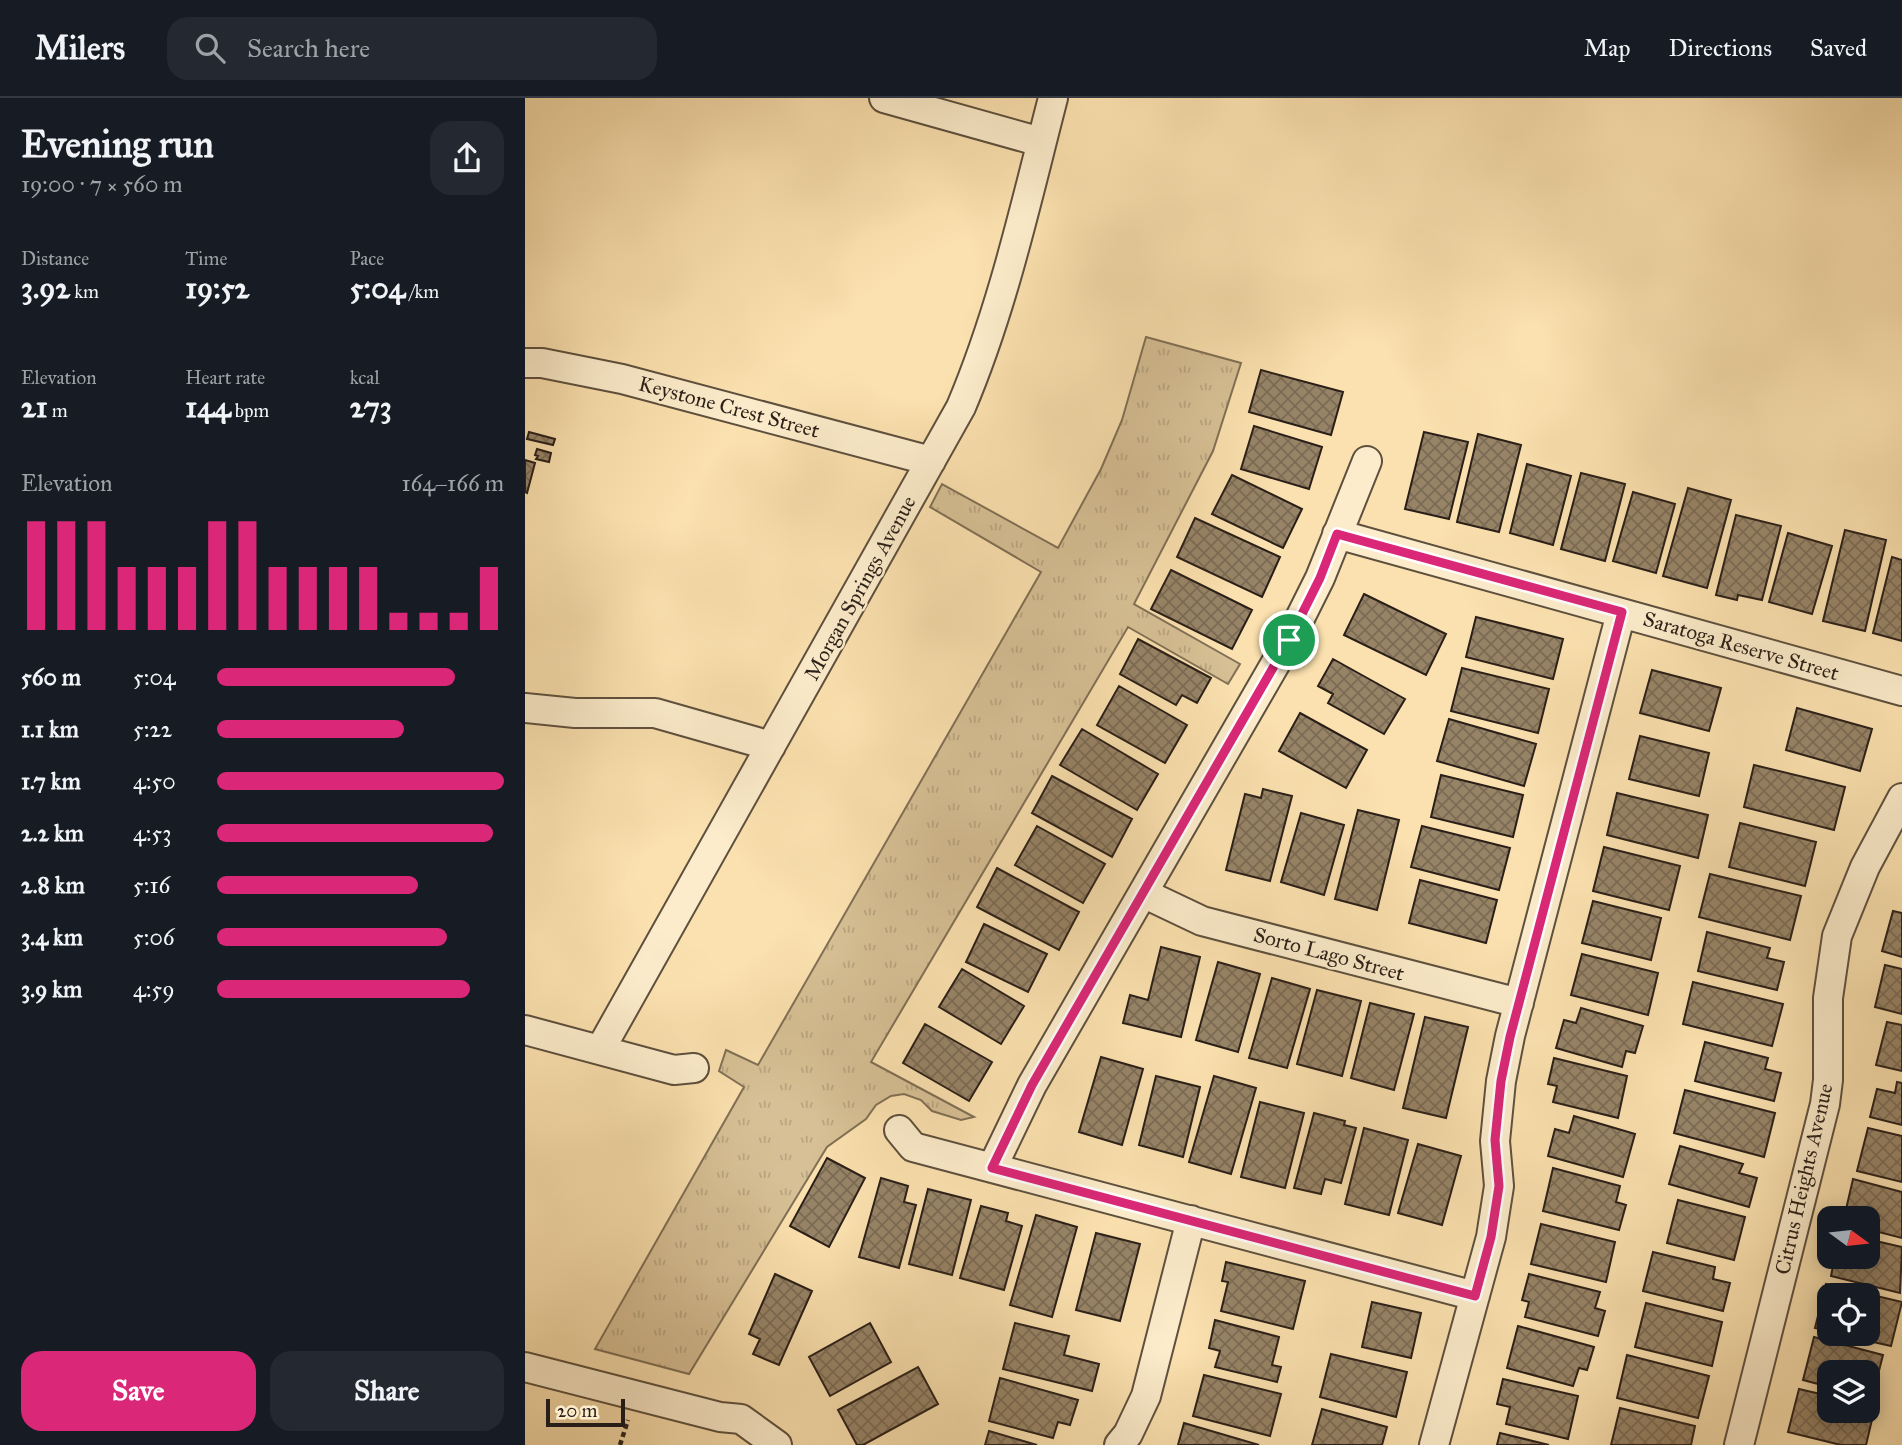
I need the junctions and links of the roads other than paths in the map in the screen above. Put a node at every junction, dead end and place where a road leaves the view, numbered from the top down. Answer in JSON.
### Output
{"nodes":[{"id":1,"x":884,"y":98,"type":"edge"},
{"id":2,"x":1053,"y":98,"type":"edge"},
{"id":3,"x":1041,"y":142,"type":"junction"},
{"id":4,"x":525,"y":363,"type":"edge"},
{"id":5,"x":931,"y":461,"type":"junction"},
{"id":6,"x":1367,"y":461,"type":"dead end"},
{"id":7,"x":1337,"y":534,"type":"junction"},
{"id":8,"x":1622,"y":612,"type":"junction"},
{"id":9,"x":1902,"y":691,"type":"edge"},
{"id":10,"x":525,"y":708,"type":"edge"},
{"id":11,"x":771,"y":746,"type":"junction"},
{"id":12,"x":1902,"y":798,"type":"edge"},
{"id":13,"x":1143,"y":893,"type":"junction"},
{"id":14,"x":1519,"y":1003,"type":"junction"},
{"id":15,"x":525,"y":1030,"type":"edge"},
{"id":16,"x":600,"y":1050,"type":"junction"},
{"id":17,"x":694,"y":1068,"type":"dead end"},
{"id":18,"x":899,"y":1130,"type":"dead end"},
{"id":19,"x":992,"y":1168,"type":"junction"},
{"id":20,"x":1191,"y":1220,"type":"junction"},
{"id":21,"x":1475,"y":1296,"type":"junction"},
{"id":22,"x":525,"y":1367,"type":"edge"},
{"id":23,"x":777,"y":1445,"type":"edge"},
{"id":24,"x":1119,"y":1445,"type":"edge"},
{"id":25,"x":1434,"y":1445,"type":"edge"},
{"id":26,"x":1739,"y":1445,"type":"edge"}],
"edges":[{"from":1,"to":3,"type":"street"},
{"from":2,"to":3,"type":"street","name":"Morgan Springs Avenue"},
{"from":3,"to":5,"type":"street","name":"Morgan Springs Avenue"},
{"from":4,"to":5,"type":"street","name":"Keystone Crest Street"},
{"from":5,"to":11,"type":"street","name":"Morgan Springs Avenue"},
{"from":6,"to":7,"type":"street"},
{"from":7,"to":8,"type":"street","name":"Saratoga Reserve Street"},
{"from":7,"to":13,"type":"street"},
{"from":8,"to":9,"type":"street","name":"Saratoga Reserve Street"},
{"from":8,"to":14,"type":"street"},
{"from":10,"to":11,"type":"street"},
{"from":11,"to":16,"type":"street","name":"Morgan Springs Avenue"},
{"from":12,"to":26,"type":"street","name":"Citrus Heights Avenue"},
{"from":13,"to":14,"type":"street","name":"Sorto Lago Street"},
{"from":13,"to":19,"type":"street"},
{"from":14,"to":21,"type":"street"},
{"from":15,"to":16,"type":"street"},
{"from":16,"to":17,"type":"street"},
{"from":18,"to":19,"type":"street"},
{"from":19,"to":20,"type":"street"},
{"from":20,"to":21,"type":"street"},
{"from":20,"to":24,"type":"street"},
{"from":21,"to":25,"type":"street"},
{"from":22,"to":23,"type":"street"}]}
